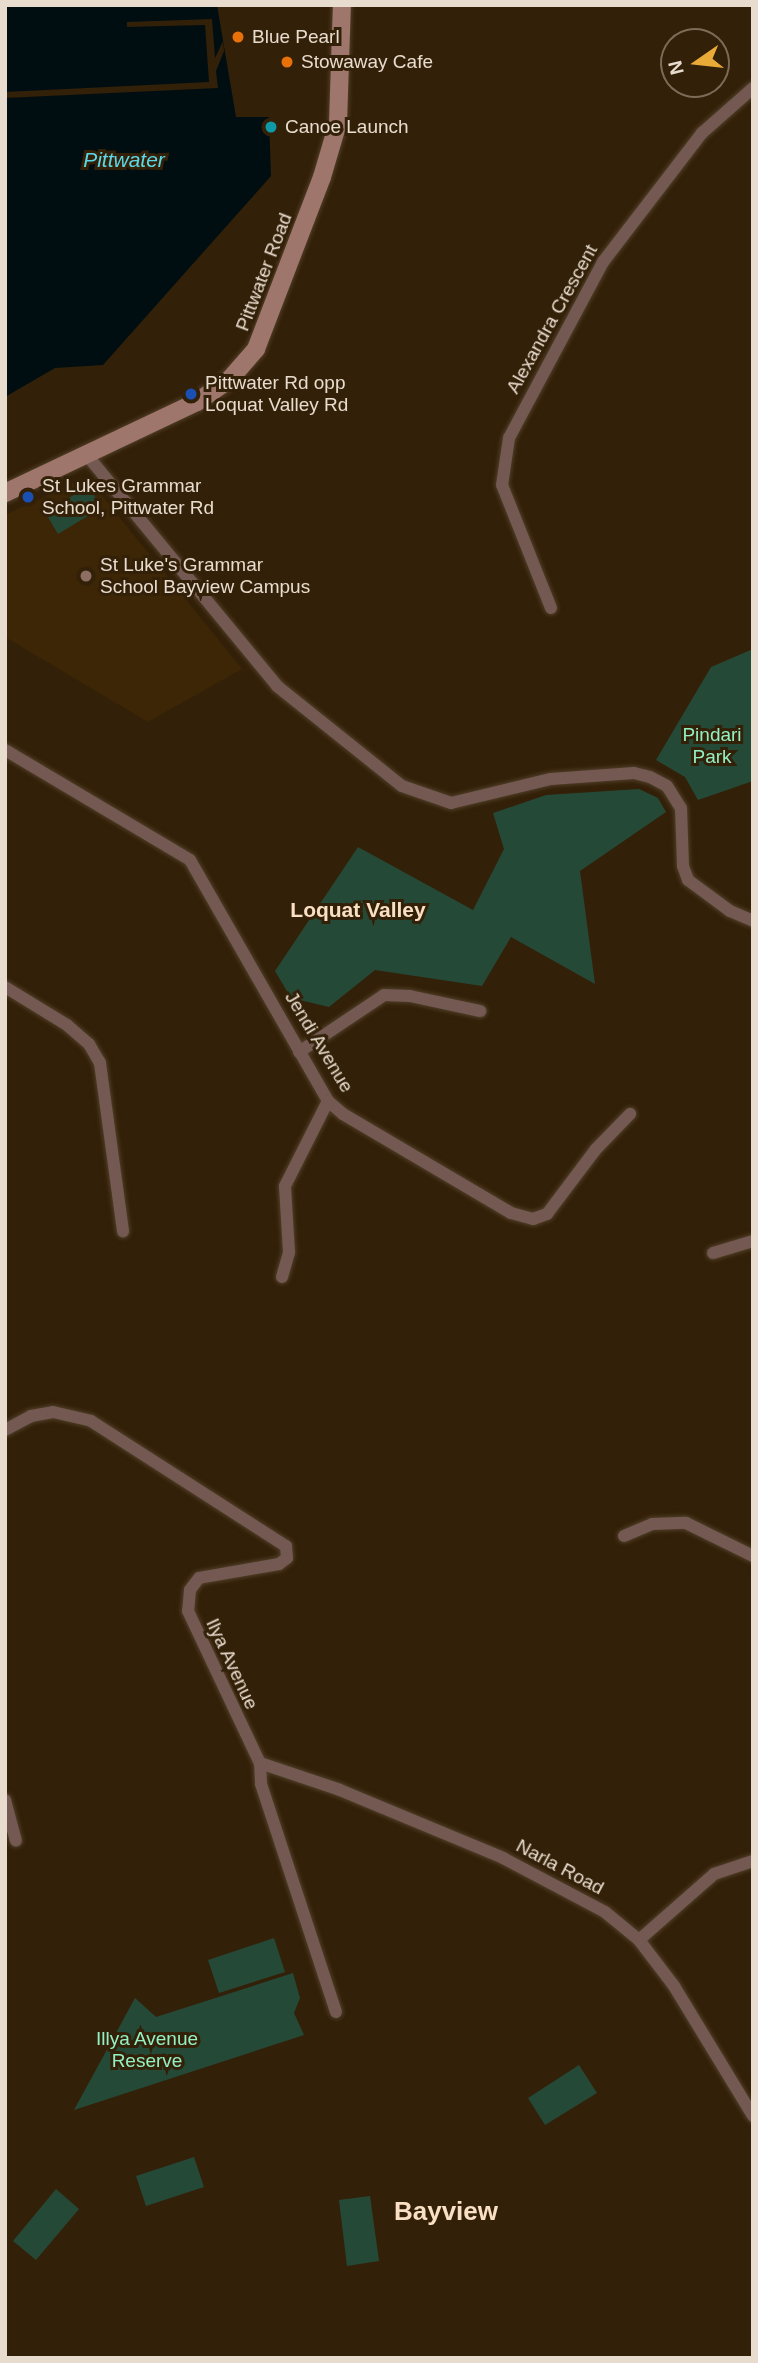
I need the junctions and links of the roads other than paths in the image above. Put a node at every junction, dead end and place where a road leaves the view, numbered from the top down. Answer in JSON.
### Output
{"nodes":[{"id":1,"x":342,"y":5,"type":"edge"},
{"id":2,"x":753,"y":88,"type":"edge"},
{"id":3,"x":86,"y":454,"type":"junction"},
{"id":4,"x":5,"y":493,"type":"edge"},
{"id":5,"x":551,"y":608,"type":"dead end"},
{"id":6,"x":5,"y":750,"type":"edge"},
{"id":7,"x":753,"y":921,"type":"edge"},
{"id":8,"x":5,"y":987,"type":"edge"},
{"id":9,"x":480,"y":1011,"type":"dead end"},
{"id":10,"x":299,"y":1052,"type":"junction"},
{"id":11,"x":328,"y":1101,"type":"junction"},
{"id":12,"x":630,"y":1114,"type":"dead end"},
{"id":13,"x":123,"y":1231,"type":"dead end"},
{"id":14,"x":753,"y":1241,"type":"edge"},
{"id":15,"x":713,"y":1253,"type":"dead end"},
{"id":16,"x":282,"y":1277,"type":"dead end"},
{"id":17,"x":5,"y":1430,"type":"edge"},
{"id":18,"x":624,"y":1536,"type":"dead end"},
{"id":19,"x":753,"y":1556,"type":"edge"},
{"id":20,"x":260,"y":1763,"type":"junction"},
{"id":21,"x":5,"y":1800,"type":"edge"},
{"id":22,"x":16,"y":1841,"type":"dead end"},
{"id":23,"x":753,"y":1861,"type":"edge"},
{"id":24,"x":639,"y":1940,"type":"junction"},
{"id":25,"x":336,"y":2012,"type":"dead end"},
{"id":26,"x":753,"y":2116,"type":"edge"}],
"edges":[{"from":1,"to":3,"type":"main road","name":"Pittwater Road"},
{"from":2,"to":5,"type":"street","name":"Alexandra Crescent"},
{"from":3,"to":4,"type":"main road","name":"Pittwater Road"},
{"from":3,"to":7,"type":"street"},
{"from":6,"to":10,"type":"street","name":"Jendi Avenue"},
{"from":8,"to":13,"type":"street"},
{"from":9,"to":10,"type":"street"},
{"from":10,"to":11,"type":"street","name":"Jendi Avenue"},
{"from":11,"to":12,"type":"street","name":"Jendi Avenue"},
{"from":11,"to":16,"type":"street"},
{"from":14,"to":15,"type":"street"},
{"from":17,"to":20,"type":"street","name":"Ilya Avenue"},
{"from":18,"to":19,"type":"street"},
{"from":20,"to":24,"type":"street","name":"Narla Road"},
{"from":20,"to":25,"type":"street","name":"Ilya Avenue"},
{"from":21,"to":22,"type":"street"},
{"from":23,"to":24,"type":"street"},
{"from":24,"to":26,"type":"street","name":"Narla Road"}]}
